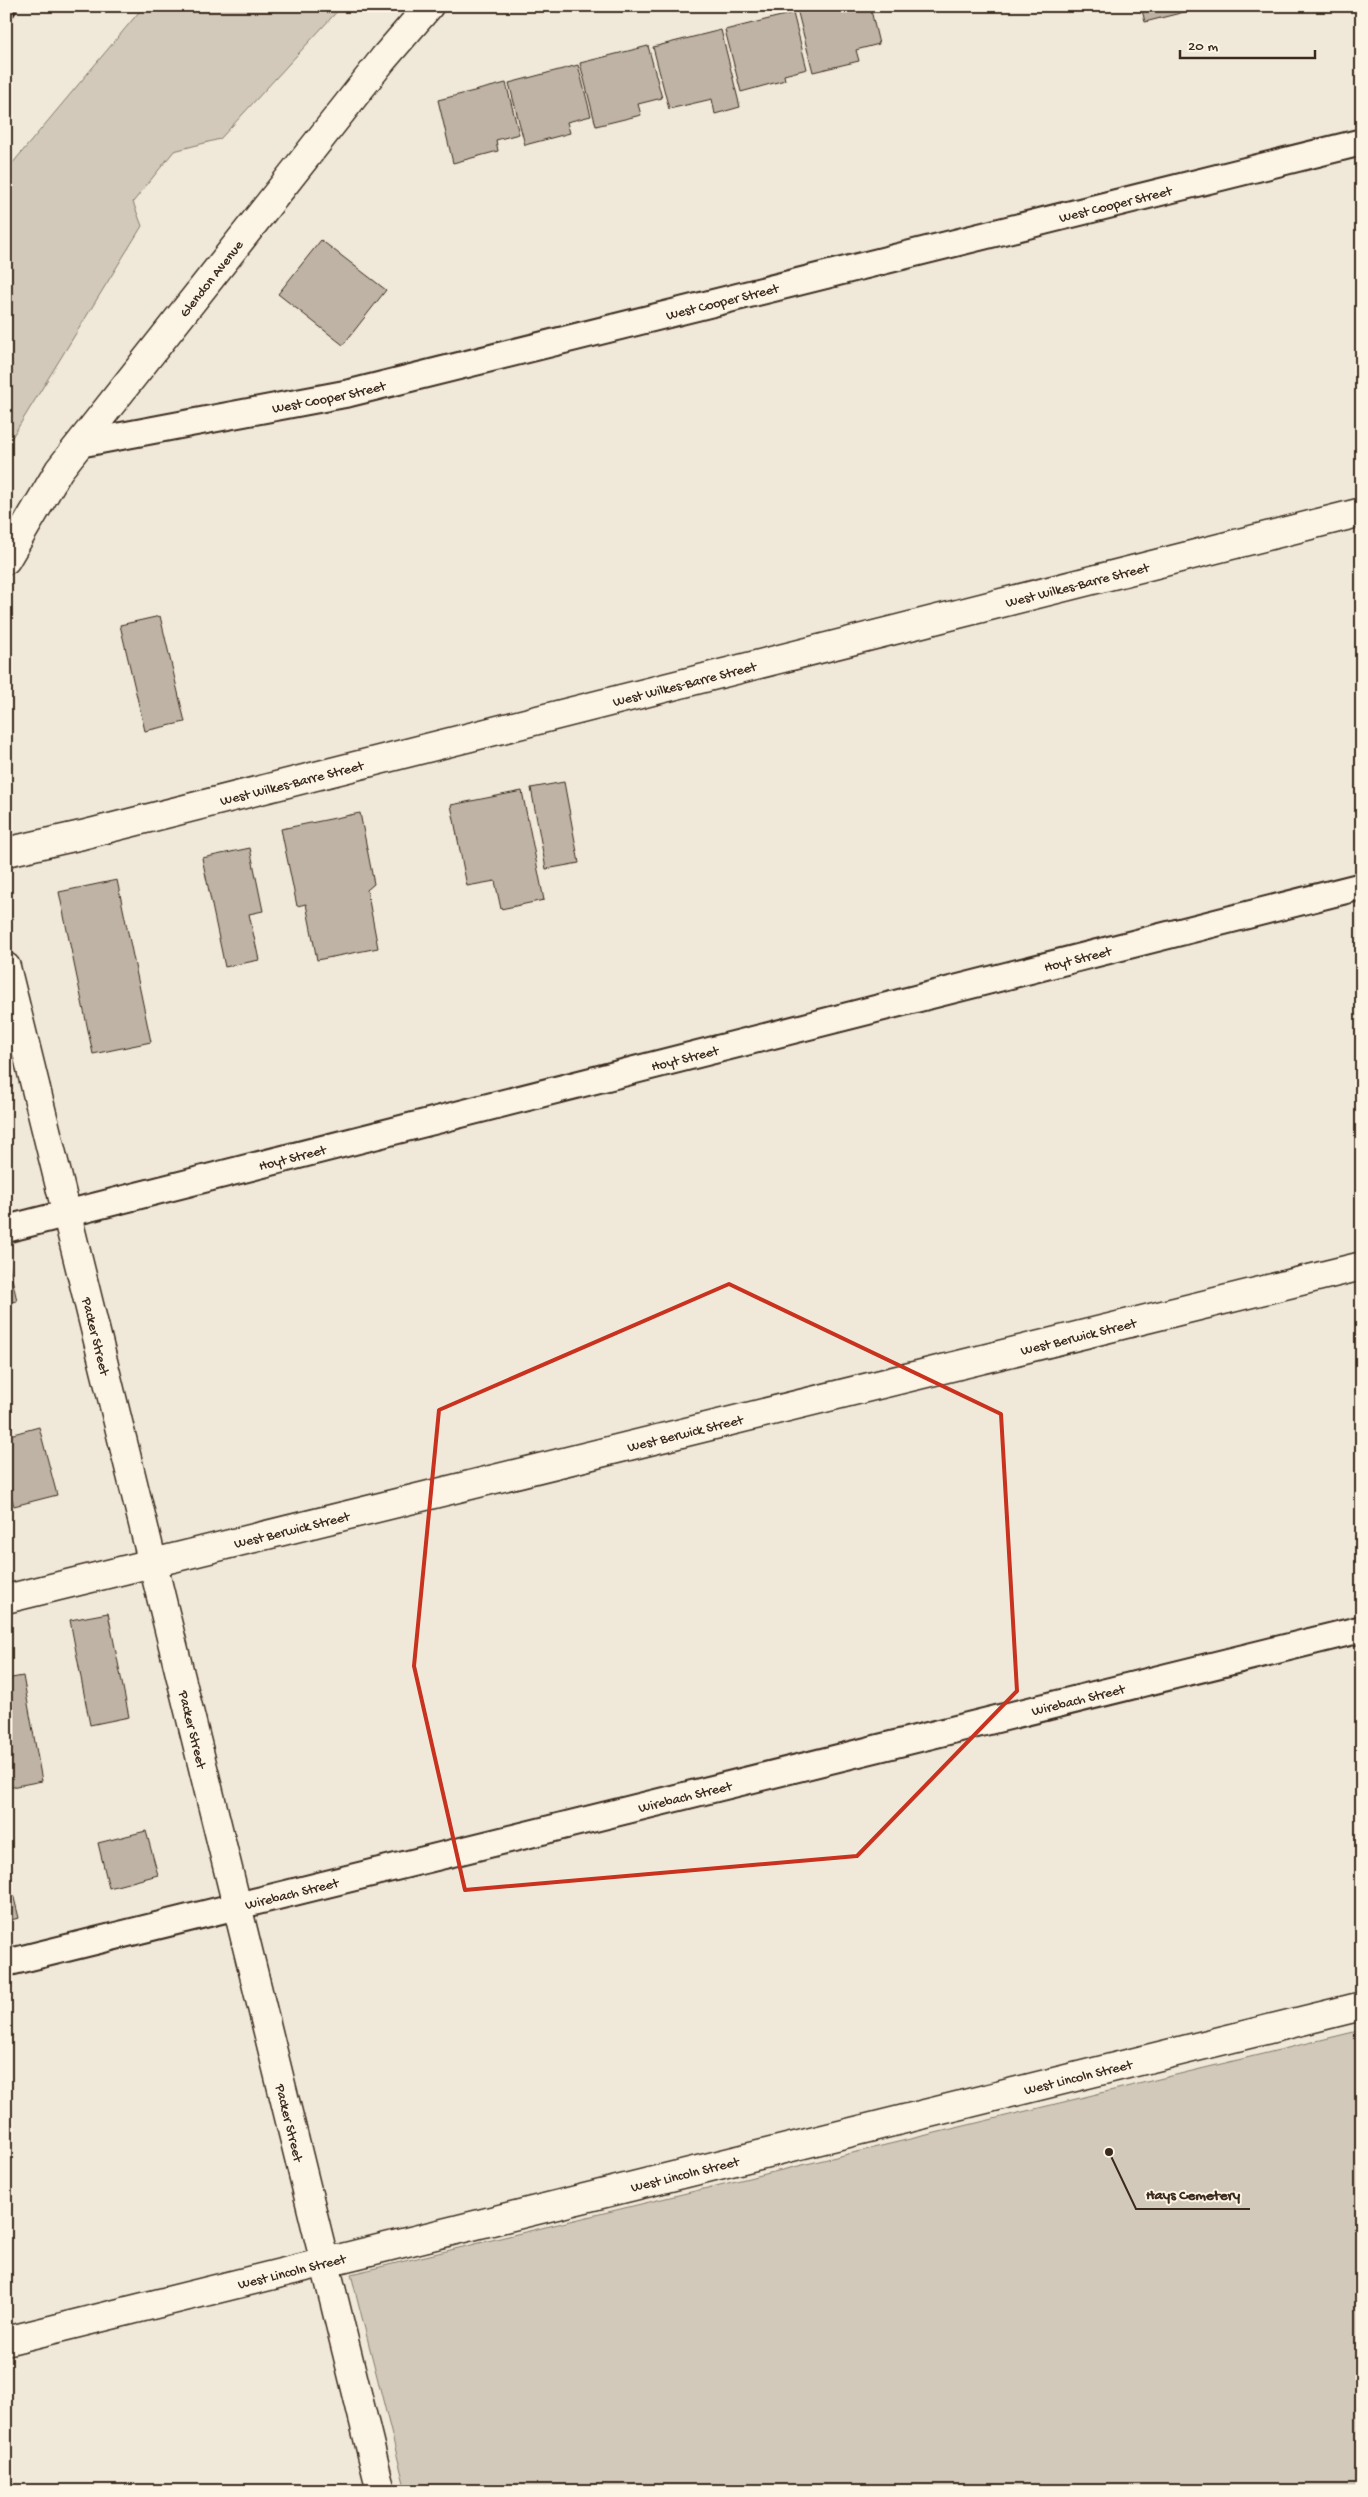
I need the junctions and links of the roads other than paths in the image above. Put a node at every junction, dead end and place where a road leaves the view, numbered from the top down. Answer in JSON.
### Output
{"nodes":[{"id":1,"x":429,"y":6,"type":"edge"},
{"id":2,"x":1362,"y":142,"type":"edge"},
{"id":3,"x":79,"y":444,"type":"junction"},
{"id":4,"x":1362,"y":512,"type":"edge"},
{"id":5,"x":6,"y":560,"type":"edge"},
{"id":6,"x":6,"y":852,"type":"edge"},
{"id":7,"x":1362,"y":886,"type":"edge"},
{"id":8,"x":6,"y":967,"type":"edge"},
{"id":9,"x":66,"y":1214,"type":"junction"},
{"id":10,"x":6,"y":1229,"type":"edge"},
{"id":11,"x":1362,"y":1266,"type":"edge"},
{"id":12,"x":152,"y":1564,"type":"junction"},
{"id":13,"x":6,"y":1599,"type":"edge"},
{"id":14,"x":1362,"y":1629,"type":"edge"},
{"id":15,"x":235,"y":1906,"type":"junction"},
{"id":16,"x":6,"y":1963,"type":"edge"},
{"id":17,"x":1362,"y":2006,"type":"edge"},
{"id":18,"x":324,"y":2263,"type":"junction"},
{"id":19,"x":6,"y":2340,"type":"edge"},
{"id":20,"x":381,"y":2491,"type":"edge"}],
"edges":[{"from":1,"to":3,"type":"street","name":"Glendon Avenue"},
{"from":2,"to":3,"type":"lane","name":"West Cooper Street"},
{"from":3,"to":5,"type":"street","name":"Glendon Avenue"},
{"from":4,"to":6,"type":"street","name":"West Wilkes-Barre Street"},
{"from":7,"to":9,"type":"lane","name":"Hoyt Street"},
{"from":8,"to":9,"type":"street","name":"Packer Street"},
{"from":9,"to":10,"type":"lane","name":"Hoyt Street"},
{"from":9,"to":12,"type":"street","name":"Packer Street"},
{"from":11,"to":12,"type":"street","name":"West Berwick Street"},
{"from":12,"to":13,"type":"street","name":"West Berwick Street"},
{"from":12,"to":15,"type":"street","name":"Packer Street"},
{"from":14,"to":15,"type":"lane","name":"Wirebach Street"},
{"from":15,"to":16,"type":"lane","name":"Wirebach Street"},
{"from":15,"to":18,"type":"street","name":"Packer Street"},
{"from":17,"to":18,"type":"street","name":"West Lincoln Street"},
{"from":18,"to":19,"type":"street","name":"West Lincoln Street"},
{"from":18,"to":20,"type":"street","name":"Packer Street"}]}
